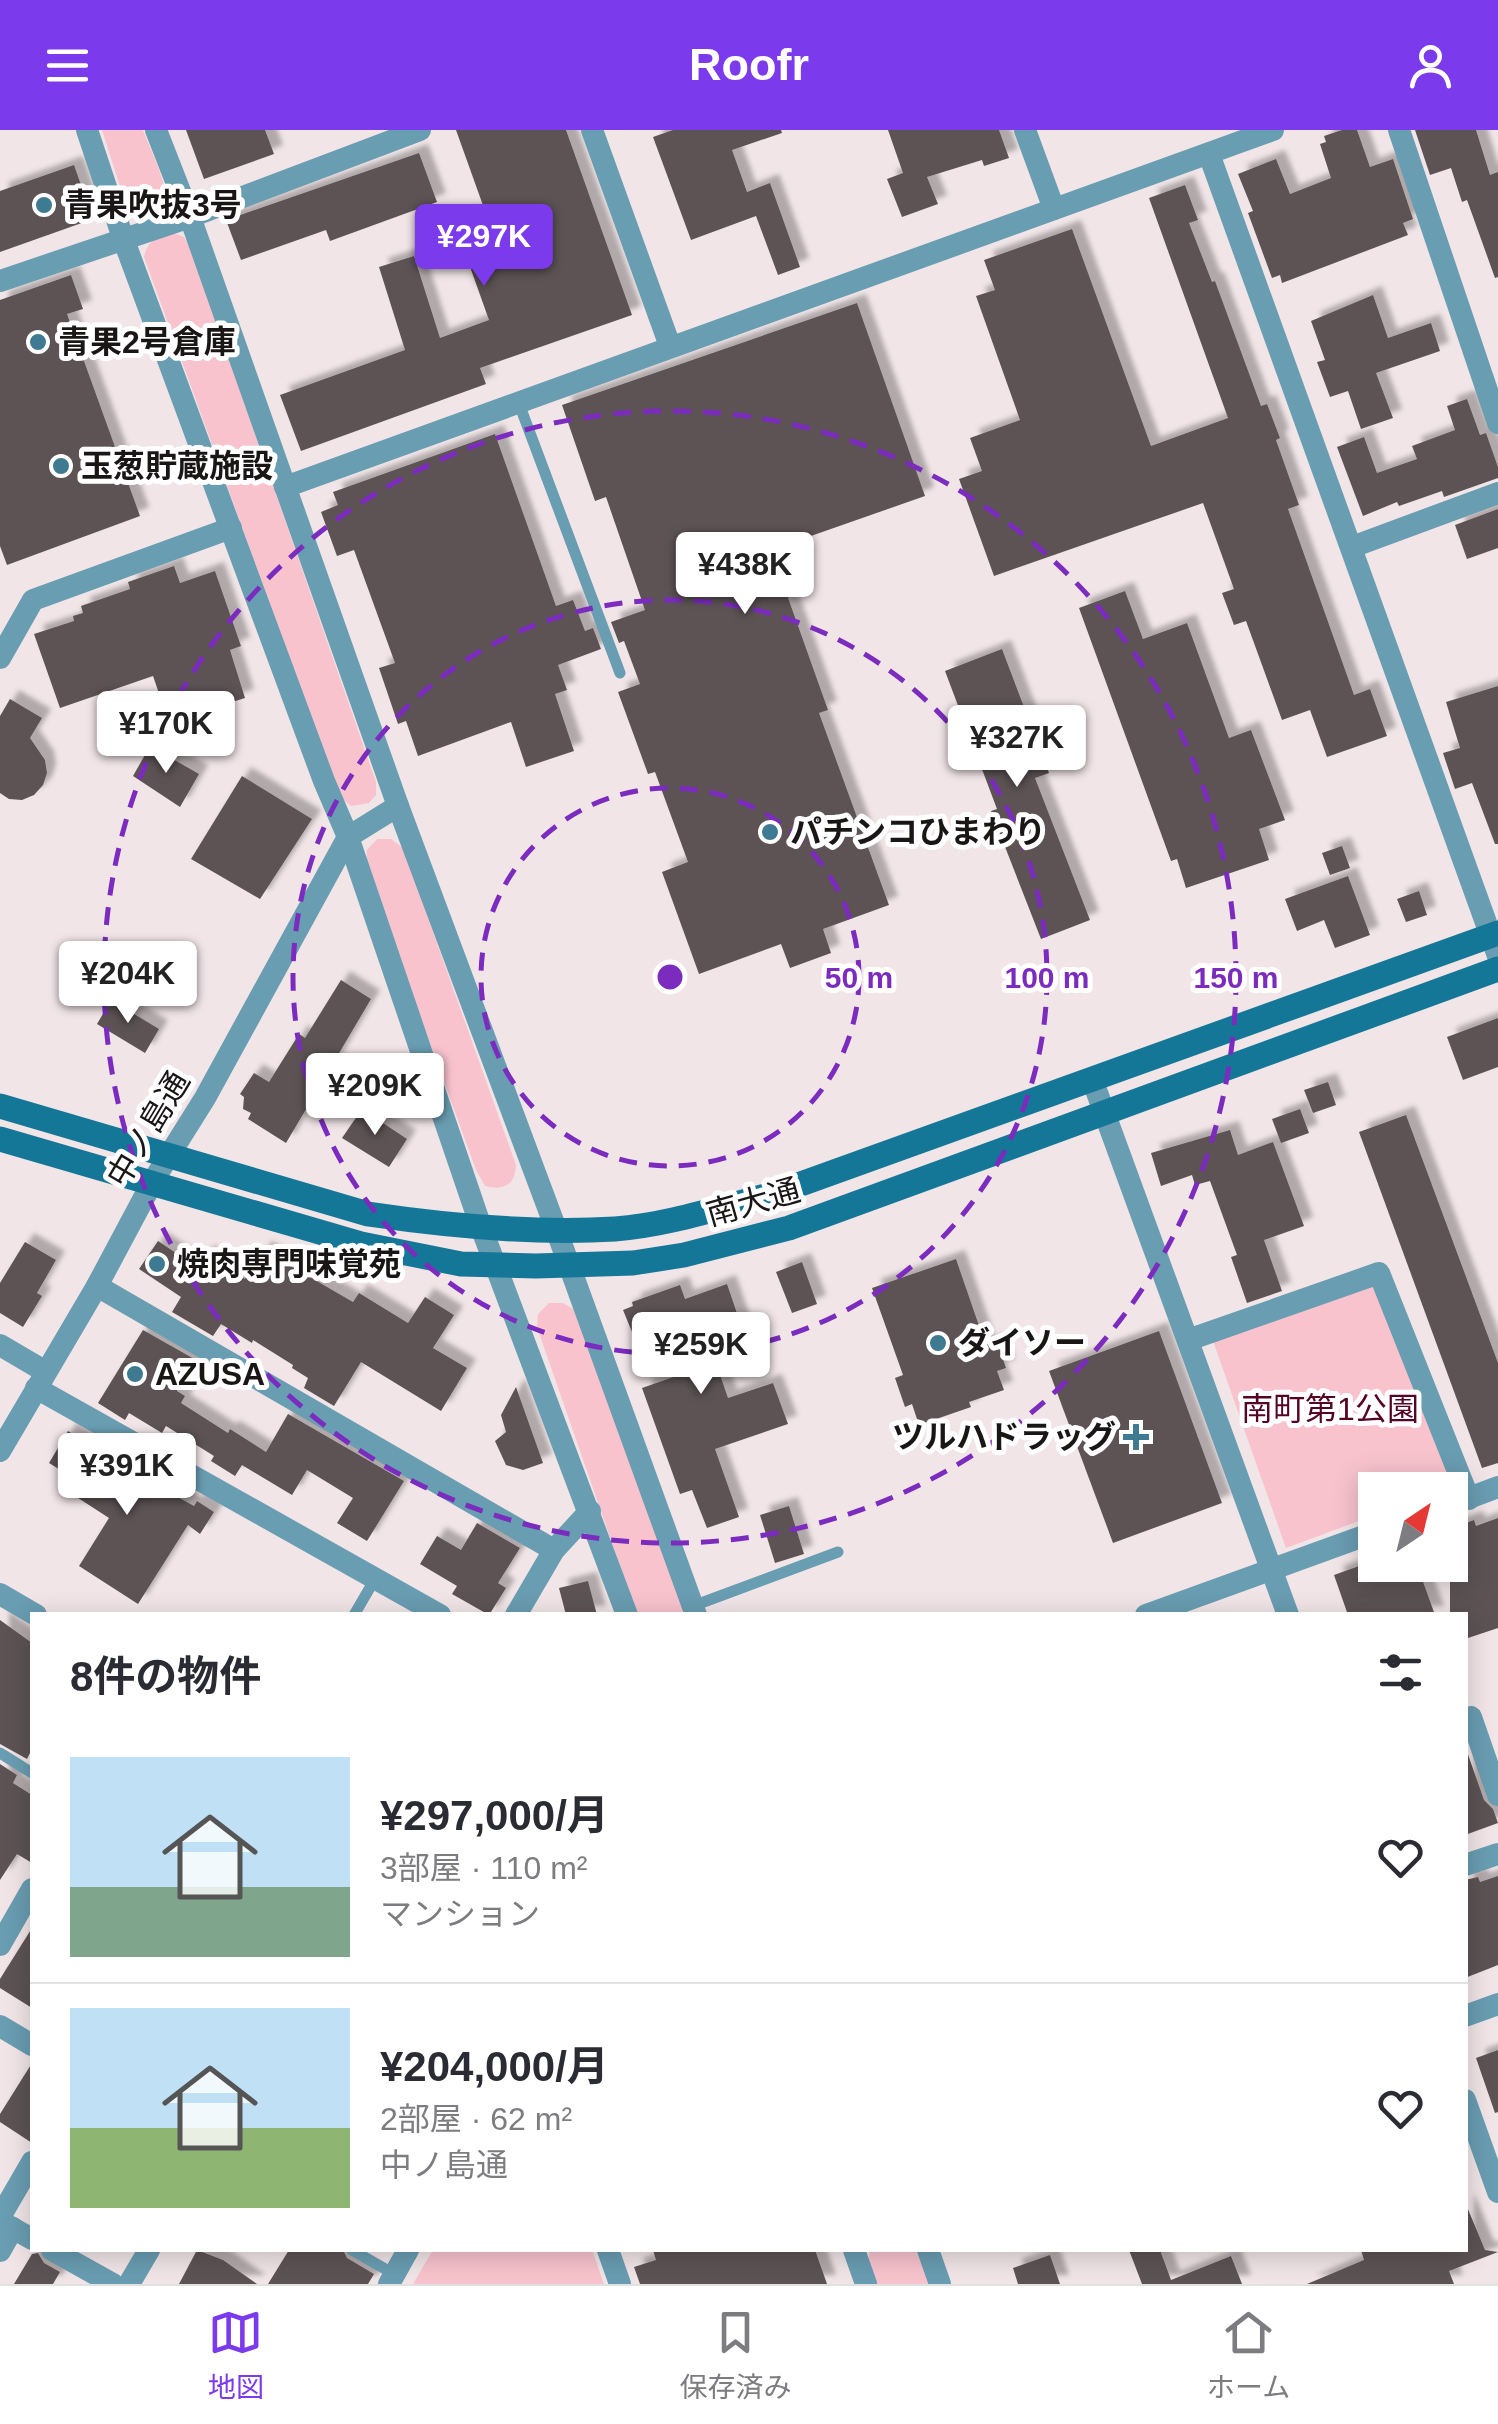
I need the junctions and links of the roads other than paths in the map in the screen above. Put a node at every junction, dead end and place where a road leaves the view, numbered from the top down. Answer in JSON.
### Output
{"nodes":[{"id":1,"x":87,"y":130,"type":"edge"},
{"id":2,"x":156,"y":130,"type":"edge"},
{"id":3,"x":420,"y":130,"type":"edge"},
{"id":4,"x":592,"y":130,"type":"edge"},
{"id":5,"x":1025,"y":130,"type":"edge"},
{"id":6,"x":1273,"y":130,"type":"edge"},
{"id":7,"x":1399,"y":130,"type":"edge"},
{"id":8,"x":1208,"y":154,"type":"junction"},
{"id":9,"x":1054,"y":210,"type":"junction"},
{"id":10,"x":190,"y":217,"type":"junction"},
{"id":11,"x":124,"y":238,"type":"junction"},
{"id":12,"x":0,"y":281,"type":"edge"},
{"id":13,"x":670,"y":346,"type":"junction"},
{"id":14,"x":518,"y":401,"type":"junction"},
{"id":15,"x":1498,"y":423,"type":"edge"},
{"id":16,"x":285,"y":487,"type":"junction"},
{"id":17,"x":1498,"y":492,"type":"edge"},
{"id":18,"x":230,"y":528,"type":"junction"},
{"id":19,"x":1352,"y":547,"type":"junction"},
{"id":20,"x":0,"y":658,"type":"edge"},
{"id":21,"x":620,"y":674,"type":"dead end"},
{"id":22,"x":398,"y":806,"type":"junction"},
{"id":23,"x":348,"y":837,"type":"junction"},
{"id":24,"x":1496,"y":941,"type":"edge"},
{"id":25,"x":1498,"y":969,"type":"edge"},
{"id":26,"x":1092,"y":1080,"type":"junction"},
{"id":27,"x":0,"y":1106,"type":"edge"},
{"id":28,"x":1104,"y":1112,"type":"junction"},
{"id":29,"x":0,"y":1139,"type":"edge"},
{"id":30,"x":170,"y":1153,"type":"junction"},
{"id":31,"x":153,"y":1181,"type":"junction"},
{"id":32,"x":481,"y":1227,"type":"junction"},
{"id":33,"x":556,"y":1229,"type":"junction"},
{"id":34,"x":496,"y":1265,"type":"junction"},
{"id":35,"x":570,"y":1266,"type":"junction"},
{"id":36,"x":97,"y":1286,"type":"junction"},
{"id":37,"x":1188,"y":1340,"type":"junction"},
{"id":38,"x":0,"y":1345,"type":"edge"},
{"id":39,"x":41,"y":1380,"type":"junction"},
{"id":40,"x":0,"y":1451,"type":"edge"},
{"id":41,"x":1449,"y":1472,"type":"edge"},
{"id":42,"x":1498,"y":1488,"type":"edge"},
{"id":43,"x":1468,"y":1499,"type":"edge"},
{"id":44,"x":590,"y":1512,"type":"junction"},
{"id":45,"x":1358,"y":1538,"type":"edge"},
{"id":46,"x":554,"y":1550,"type":"junction"},
{"id":47,"x":838,"y":1552,"type":"dead end"},
{"id":48,"x":1272,"y":1570,"type":"junction"},
{"id":49,"x":375,"y":1579,"type":"junction"},
{"id":50,"x":0,"y":1594,"type":"edge"},
{"id":51,"x":694,"y":1611,"type":"edge"},
{"id":52,"x":31,"y":1612,"type":"edge"},
{"id":53,"x":356,"y":1612,"type":"edge"},
{"id":54,"x":435,"y":1612,"type":"edge"},
{"id":55,"x":518,"y":1612,"type":"edge"},
{"id":56,"x":625,"y":1612,"type":"edge"},
{"id":57,"x":1154,"y":1612,"type":"edge"},
{"id":58,"x":1287,"y":1612,"type":"edge"},
{"id":59,"x":1468,"y":1718,"type":"edge"},
{"id":60,"x":0,"y":1753,"type":"edge"},
{"id":61,"x":30,"y":1772,"type":"edge"},
{"id":62,"x":1498,"y":1795,"type":"edge"},
{"id":63,"x":1498,"y":1854,"type":"edge"},
{"id":64,"x":1468,"y":1865,"type":"edge"},
{"id":65,"x":30,"y":1892,"type":"edge"},
{"id":66,"x":0,"y":1945,"type":"edge"},
{"id":67,"x":1498,"y":2004,"type":"edge"},
{"id":68,"x":1468,"y":2015,"type":"edge"},
{"id":69,"x":0,"y":2026,"type":"edge"},
{"id":70,"x":30,"y":2044,"type":"edge"},
{"id":71,"x":1468,"y":2108,"type":"edge"},
{"id":72,"x":30,"y":2168,"type":"edge"},
{"id":73,"x":1498,"y":2192,"type":"edge"},
{"id":74,"x":11,"y":2226,"type":"edge"},
{"id":75,"x":0,"y":2251,"type":"edge"},
{"id":76,"x":56,"y":2252,"type":"edge"},
{"id":77,"x":148,"y":2252,"type":"edge"},
{"id":78,"x":355,"y":2252,"type":"edge"},
{"id":79,"x":407,"y":2252,"type":"edge"},
{"id":80,"x":609,"y":2252,"type":"edge"},
{"id":81,"x":855,"y":2252,"type":"edge"},
{"id":82,"x":929,"y":2252,"type":"edge"},
{"id":83,"x":392,"y":2279,"type":"edge"},
{"id":84,"x":113,"y":2284,"type":"edge"},
{"id":85,"x":129,"y":2284,"type":"edge"},
{"id":86,"x":620,"y":2284,"type":"edge"},
{"id":87,"x":866,"y":2284,"type":"edge"},
{"id":88,"x":940,"y":2284,"type":"edge"}],
"edges":[{"from":1,"to":11,"type":"street"},
{"from":2,"to":10,"type":"street"},
{"from":3,"to":10,"type":"street"},
{"from":4,"to":13,"type":"street"},
{"from":5,"to":9,"type":"street"},
{"from":6,"to":8,"type":"street"},
{"from":7,"to":15,"type":"street"},
{"from":8,"to":9,"type":"street"},
{"from":8,"to":19,"type":"street"},
{"from":9,"to":13,"type":"street"},
{"from":10,"to":11,"type":"street"},
{"from":10,"to":16,"type":"street"},
{"from":11,"to":12,"type":"street"},
{"from":11,"to":18,"type":"street"},
{"from":13,"to":14,"type":"street"},
{"from":14,"to":16,"type":"street"},
{"from":14,"to":21,"type":"lane"},
{"from":16,"to":22,"type":"street"},
{"from":17,"to":19,"type":"street"},
{"from":18,"to":20,"type":"street"},
{"from":18,"to":23,"type":"street"},
{"from":19,"to":24,"type":"street"},
{"from":22,"to":23,"type":"street","name":"中ノ島通"},
{"from":22,"to":33,"type":"street"},
{"from":23,"to":30,"type":"street","name":"中ノ島通"},
{"from":23,"to":32,"type":"street"},
{"from":24,"to":26,"type":"street","name":"南大通"},
{"from":25,"to":28,"type":"street","name":"南大通"},
{"from":26,"to":28,"type":"street"},
{"from":26,"to":33,"type":"street","name":"南大通"},
{"from":27,"to":30,"type":"street","name":"南大通"},
{"from":28,"to":35,"type":"street","name":"南大通"},
{"from":28,"to":37,"type":"street"},
{"from":29,"to":31,"type":"street","name":"南大通"},
{"from":30,"to":31,"type":"street","name":"中ノ島通"},
{"from":30,"to":32,"type":"street","name":"南大通"},
{"from":31,"to":34,"type":"street","name":"南大通"},
{"from":31,"to":36,"type":"street","name":"中ノ島通"},
{"from":32,"to":33,"type":"street","name":"南大通"},
{"from":32,"to":34,"type":"street"},
{"from":33,"to":35,"type":"street"},
{"from":34,"to":35,"type":"street","name":"南大通"},
{"from":34,"to":44,"type":"street"},
{"from":35,"to":51,"type":"street"},
{"from":36,"to":39,"type":"street","name":"中ノ島通"},
{"from":36,"to":46,"type":"street"},
{"from":37,"to":41,"type":"street"},
{"from":37,"to":48,"type":"street"},
{"from":38,"to":39,"type":"street"},
{"from":39,"to":40,"type":"street","name":"中ノ島通"},
{"from":39,"to":49,"type":"street"},
{"from":42,"to":43,"type":"street"},
{"from":44,"to":46,"type":"street"},
{"from":44,"to":56,"type":"street"},
{"from":45,"to":48,"type":"street"},
{"from":46,"to":55,"type":"street"},
{"from":47,"to":51,"type":"lane"},
{"from":48,"to":57,"type":"street"},
{"from":48,"to":58,"type":"street"},
{"from":49,"to":53,"type":"lane"},
{"from":49,"to":54,"type":"street"},
{"from":50,"to":52,"type":"street"},
{"from":59,"to":62,"type":"street"},
{"from":60,"to":61,"type":"lane"},
{"from":63,"to":64,"type":"street"},
{"from":65,"to":66,"type":"street"},
{"from":67,"to":68,"type":"street"},
{"from":69,"to":70,"type":"street"},
{"from":71,"to":73,"type":"street"},
{"from":72,"to":74,"type":"street"},
{"from":74,"to":75,"type":"street"},
{"from":76,"to":84,"type":"street"},
{"from":77,"to":85,"type":"street"},
{"from":78,"to":83,"type":"lane"},
{"from":79,"to":83,"type":"street"},
{"from":80,"to":86,"type":"street"},
{"from":81,"to":87,"type":"street"},
{"from":82,"to":88,"type":"street"}]}
